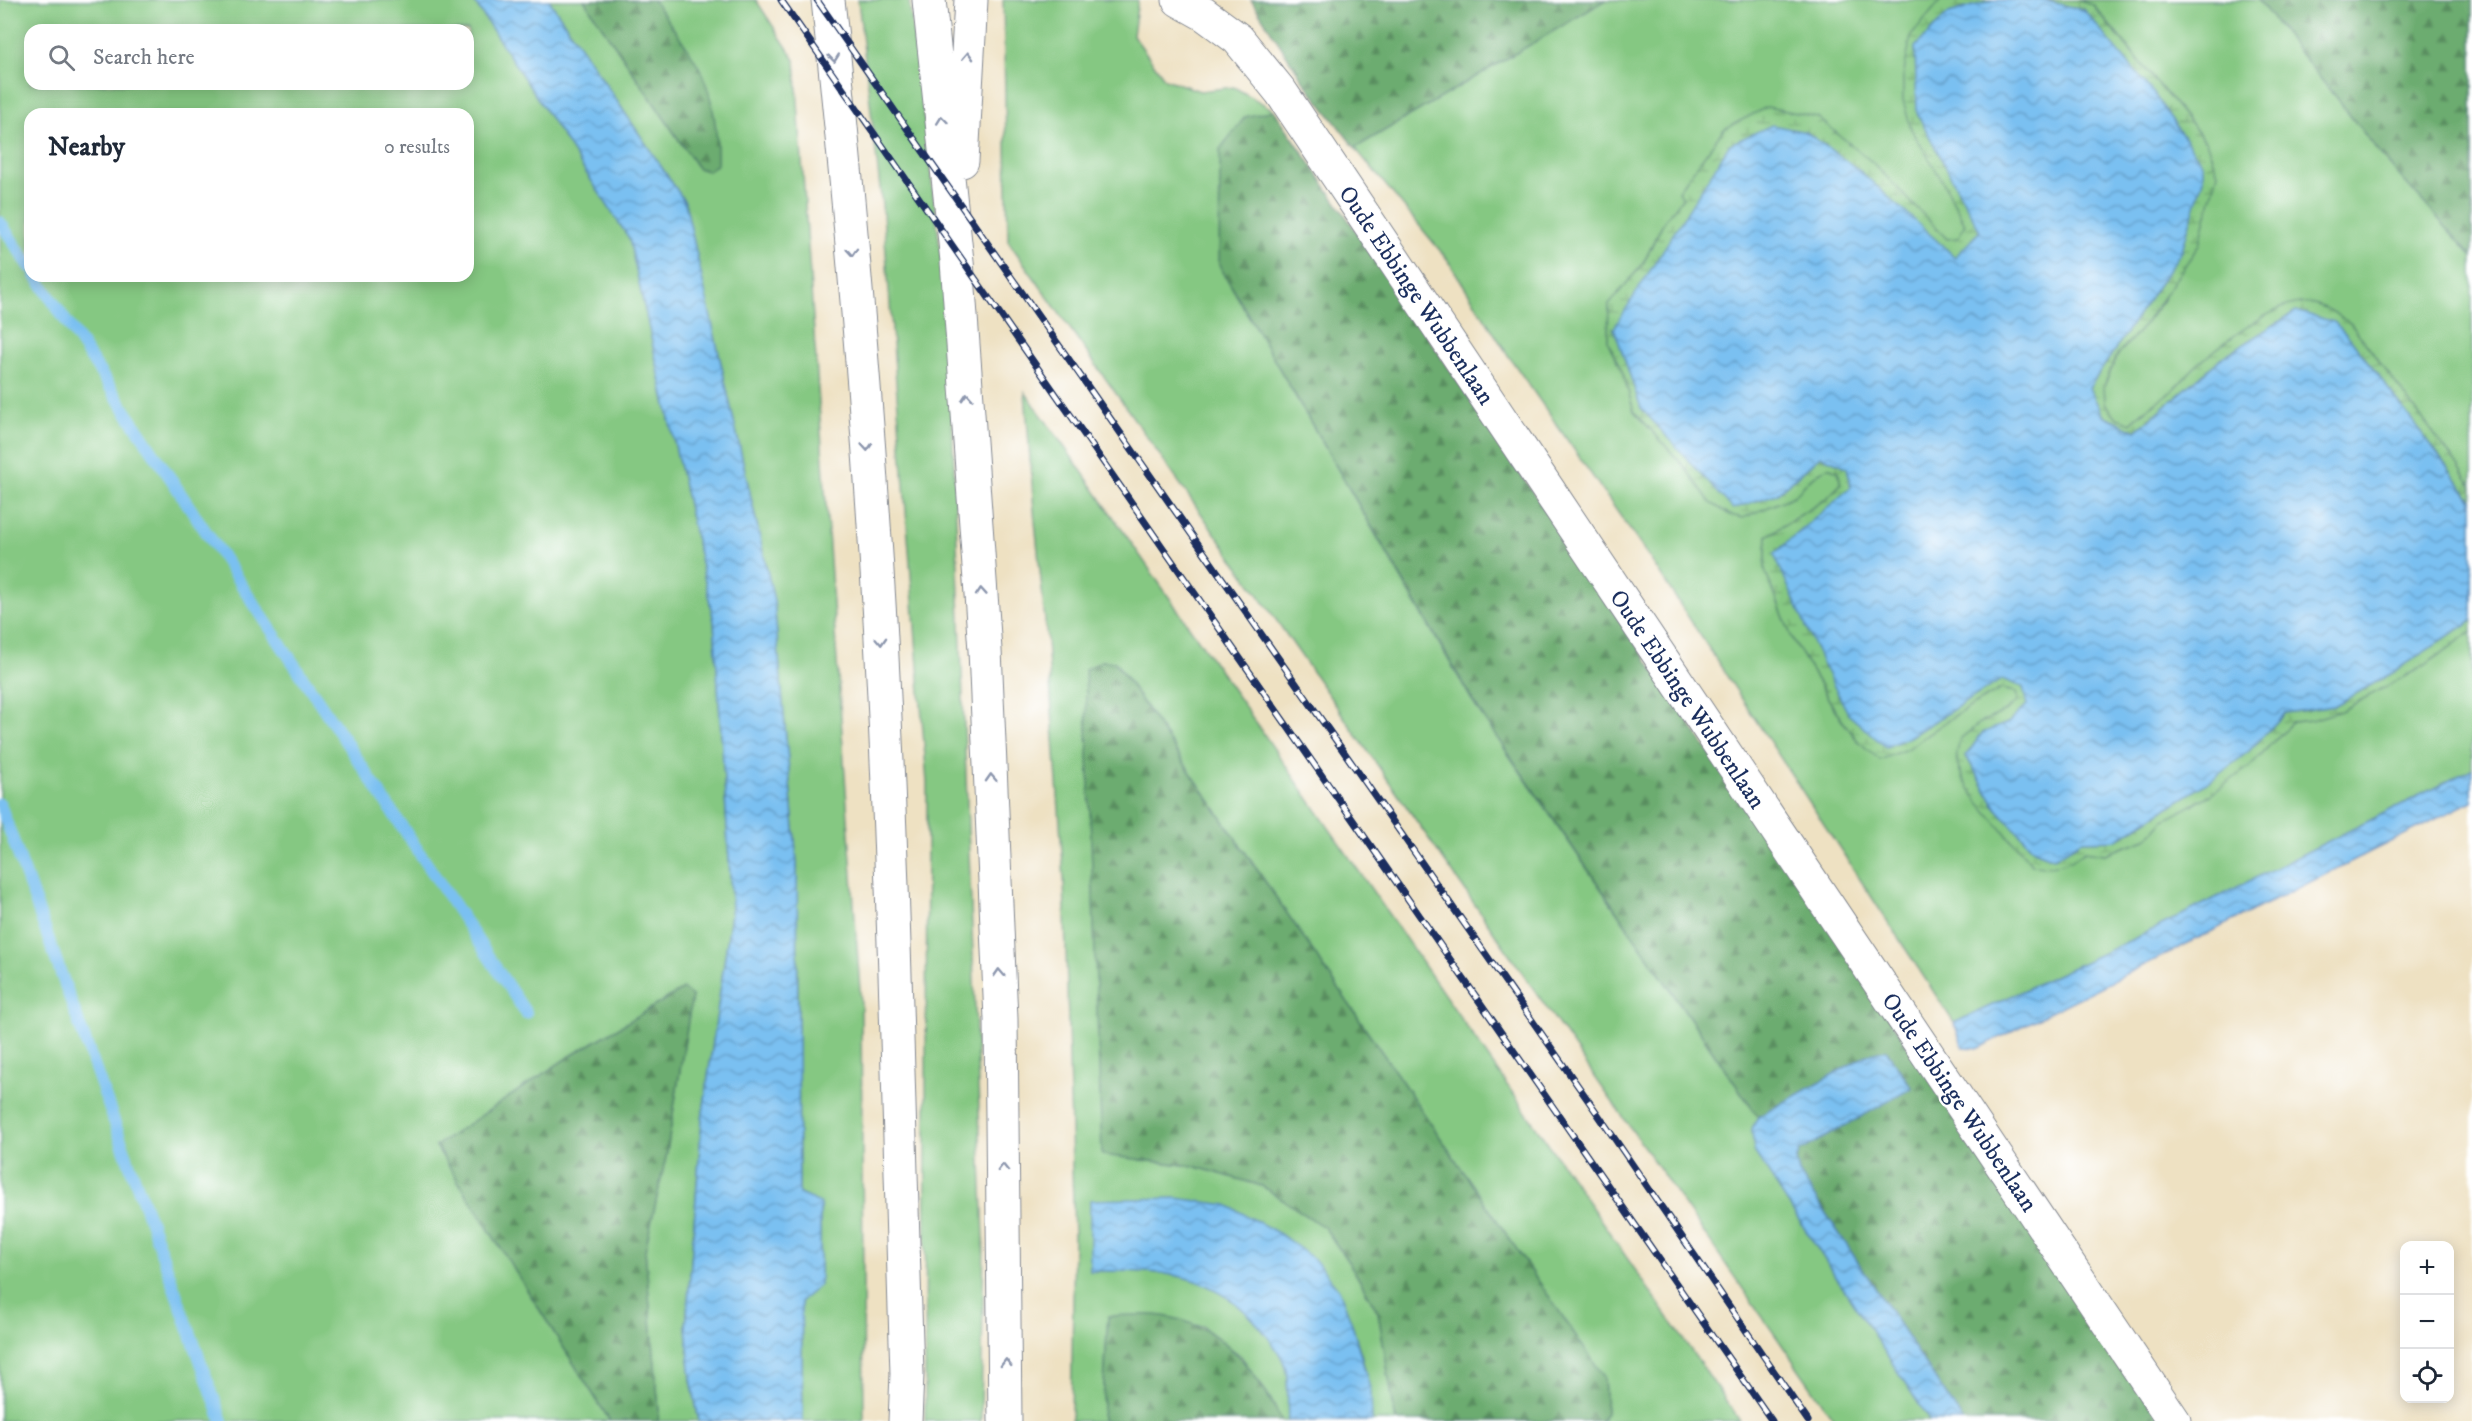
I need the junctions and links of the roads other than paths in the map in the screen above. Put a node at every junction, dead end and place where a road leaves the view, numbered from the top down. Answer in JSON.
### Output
{"nodes":[{"id":1,"x":828,"y":0,"type":"edge"},
{"id":2,"x":929,"y":0,"type":"edge"},
{"id":3,"x":971,"y":0,"type":"edge"},
{"id":4,"x":1179,"y":0,"type":"edge"},
{"id":5,"x":957,"y":261,"type":"junction"},
{"id":6,"x":905,"y":1421,"type":"edge"},
{"id":7,"x":1005,"y":1421,"type":"edge"},
{"id":8,"x":2174,"y":1421,"type":"edge"}],
"edges":[{"from":1,"to":6,"type":"main road","one_way":true},
{"from":5,"to":2,"type":"main road","one_way":true},
{"from":5,"to":3,"type":"main road","one_way":true},
{"from":4,"to":8,"type":"main road","name":"Oude Ebbinge Wubbenlaan"},
{"from":7,"to":5,"type":"main road","one_way":true}]}
